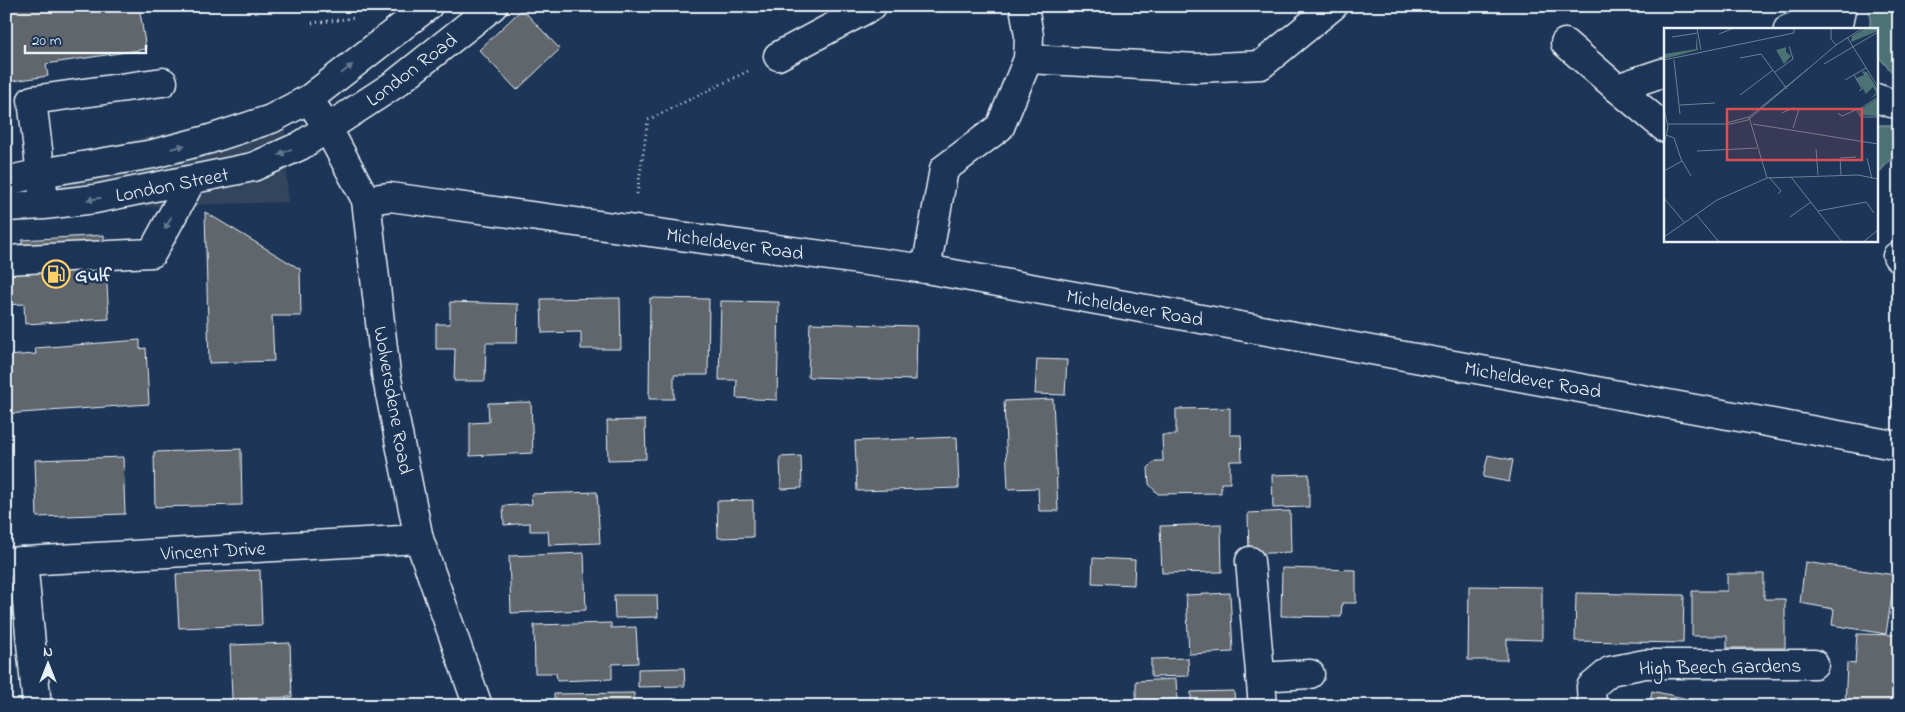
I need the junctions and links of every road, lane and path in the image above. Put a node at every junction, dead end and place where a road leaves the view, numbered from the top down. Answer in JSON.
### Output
{"nodes":[{"id":1,"x":428,"y":6,"type":"edge"},
{"id":2,"x":492,"y":6,"type":"edge"},
{"id":3,"x":872,"y":6,"type":"edge"},
{"id":4,"x":1024,"y":6,"type":"edge"},
{"id":5,"x":1333,"y":6,"type":"edge"},
{"id":6,"x":1826,"y":6,"type":"edge"},
{"id":7,"x":1842,"y":6,"type":"edge"},
{"id":8,"x":358,"y":18,"type":"dead end"},
{"id":9,"x":312,"y":22,"type":"dead end"},
{"id":10,"x":1791,"y":28,"type":"edge"},
{"id":11,"x":1837,"y":28,"type":"edge"},
{"id":12,"x":1565,"y":43,"type":"dead end"},
{"id":13,"x":778,"y":56,"type":"joint"},
{"id":14,"x":1028,"y":59,"type":"junction"},
{"id":15,"x":1664,"y":72,"type":"edge"},
{"id":16,"x":162,"y":82,"type":"dead end"},
{"id":17,"x":1617,"y":88,"type":"junction"},
{"id":18,"x":309,"y":99,"type":"junction"},
{"id":19,"x":1878,"y":99,"type":"edge"},
{"id":20,"x":1899,"y":103,"type":"edge"},
{"id":21,"x":327,"y":127,"type":"junction"},
{"id":22,"x":1664,"y":127,"type":"edge"},
{"id":23,"x":41,"y":173,"type":"junction"},
{"id":24,"x":191,"y":180,"type":"junction"},
{"id":25,"x":6,"y":181,"type":"edge"},
{"id":26,"x":366,"y":200,"type":"junction"},
{"id":27,"x":44,"y":205,"type":"junction"},
{"id":28,"x":6,"y":207,"type":"edge"},
{"id":29,"x":631,"y":230,"type":"junction"},
{"id":30,"x":6,"y":260,"type":"edge"},
{"id":31,"x":926,"y":269,"type":"junction"},
{"id":32,"x":1899,"y":446,"type":"edge"},
{"id":33,"x":419,"y":539,"type":"junction"},
{"id":34,"x":1250,"y":561,"type":"dead end"},
{"id":35,"x":14,"y":562,"type":"edge"},
{"id":36,"x":1814,"y":664,"type":"dead end"},
{"id":37,"x":1310,"y":674,"type":"dead end"},
{"id":38,"x":1260,"y":677,"type":"junction"},
{"id":39,"x":38,"y":706,"type":"edge"},
{"id":40,"x":478,"y":706,"type":"edge"},
{"id":41,"x":1263,"y":706,"type":"edge"},
{"id":42,"x":1592,"y":706,"type":"edge"}],
"edges":[{"from":18,"to":1,"type":"street","name":"London Road","one_way":true},
{"from":2,"to":21,"type":"street","name":"London Road"},
{"from":3,"to":13,"type":"street"},
{"from":4,"to":14,"type":"street"},
{"from":5,"to":14,"type":"street"},
{"from":6,"to":10,"type":"street"},
{"from":7,"to":11,"type":"street"},
{"from":8,"to":9,"type":"path"},
{"from":12,"to":17,"type":"street"},
{"from":13,"to":29,"type":"path"},
{"from":14,"to":31,"type":"street"},
{"from":15,"to":17,"type":"street"},
{"from":16,"to":23,"type":"street"},
{"from":17,"to":22,"type":"street"},
{"from":18,"to":21,"type":"street","name":"Wolversdene Road"},
{"from":23,"to":18,"type":"street","name":"London Street","one_way":true},
{"from":19,"to":20,"type":"street"},
{"from":21,"to":24,"type":"street","name":"London Street","one_way":true},
{"from":21,"to":26,"type":"street","name":"Wolversdene Road"},
{"from":23,"to":25,"type":"street","name":"London Street"},
{"from":23,"to":27,"type":"street"},
{"from":24,"to":27,"type":"street","name":"London Street","one_way":true},
{"from":24,"to":30,"type":"street","one_way":true},
{"from":26,"to":29,"type":"street","name":"Micheldever Road"},
{"from":26,"to":33,"type":"street","name":"Wolversdene Road"},
{"from":27,"to":28,"type":"street","name":"London Street"},
{"from":29,"to":31,"type":"street","name":"Micheldever Road"},
{"from":31,"to":32,"type":"street","name":"Micheldever Road"},
{"from":33,"to":35,"type":"street","name":"Vincent Drive"},
{"from":33,"to":40,"type":"street","name":"Wolversdene Road"},
{"from":34,"to":38,"type":"street"},
{"from":35,"to":39,"type":"street"},
{"from":36,"to":42,"type":"street","name":"High Beech Gardens"},
{"from":37,"to":38,"type":"street"},
{"from":38,"to":41,"type":"street"}]}
